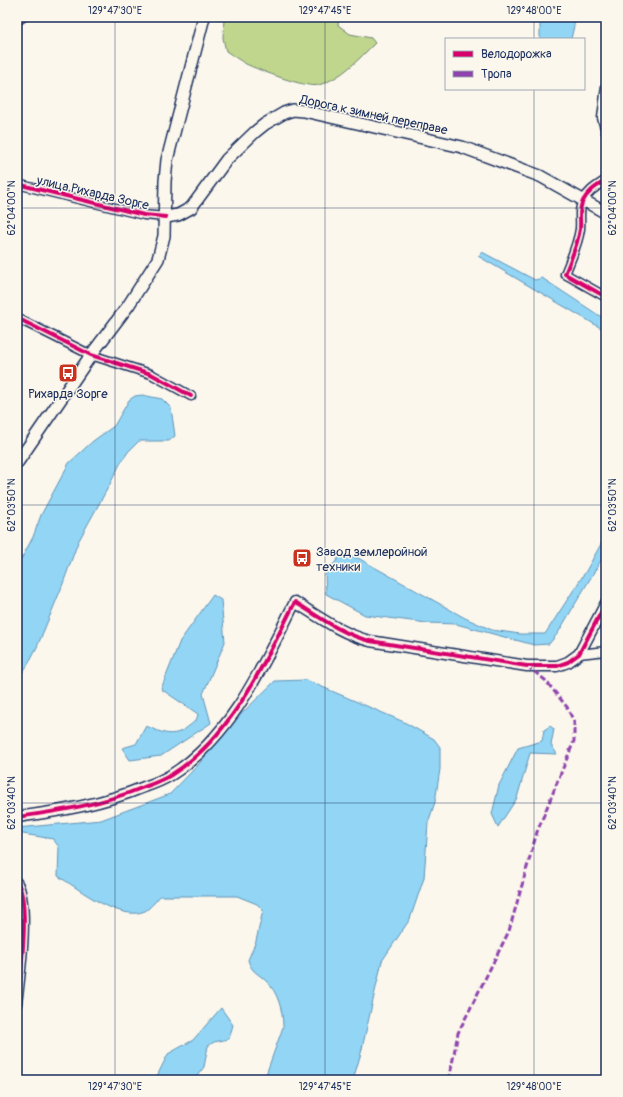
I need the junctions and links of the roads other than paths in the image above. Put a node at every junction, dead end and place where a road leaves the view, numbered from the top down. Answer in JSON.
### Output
{"nodes":[{"id":1,"x":23,"y":17,"type":"edge"},
{"id":2,"x":204,"y":17,"type":"edge"},
{"id":3,"x":17,"y":21,"type":"edge"},
{"id":4,"x":606,"y":86,"type":"edge"},
{"id":5,"x":606,"y":132,"type":"edge"},
{"id":6,"x":606,"y":180,"type":"edge"},
{"id":7,"x":17,"y":184,"type":"edge"},
{"id":8,"x":583,"y":199,"type":"junction"},
{"id":9,"x":606,"y":213,"type":"edge"},
{"id":10,"x":166,"y":217,"type":"junction"},
{"id":11,"x":606,"y":297,"type":"edge"},
{"id":12,"x":17,"y":318,"type":"edge"},
{"id":13,"x":91,"y":355,"type":"junction"},
{"id":14,"x":191,"y":396,"type":"dead end"},
{"id":15,"x":17,"y":463,"type":"edge"},
{"id":16,"x":606,"y":603,"type":"edge"},
{"id":17,"x":606,"y":651,"type":"edge"},
{"id":18,"x":579,"y":654,"type":"junction"},
{"id":19,"x":17,"y":817,"type":"edge"},
{"id":20,"x":17,"y":882,"type":"edge"},
{"id":21,"x":17,"y":1004,"type":"edge"}],
"edges":[{"from":1,"to":3,"type":"street"},
{"from":2,"to":10,"type":"main road"},
{"from":4,"to":5,"type":"street"},
{"from":6,"to":8,"type":"street"},
{"from":7,"to":10,"type":"street","name":"улица Рихарда Зорге"},
{"from":8,"to":9,"type":"main road","name":"Дорога к зимней переправе"},
{"from":8,"to":10,"type":"main road","name":"Дорога к зимней переправе"},
{"from":8,"to":11,"type":"street"},
{"from":10,"to":13,"type":"main road"},
{"from":12,"to":13,"type":"street"},
{"from":13,"to":14,"type":"street"},
{"from":13,"to":15,"type":"main road"},
{"from":16,"to":18,"type":"street"},
{"from":17,"to":18,"type":"street"},
{"from":18,"to":19,"type":"street"},
{"from":20,"to":21,"type":"street"}]}
